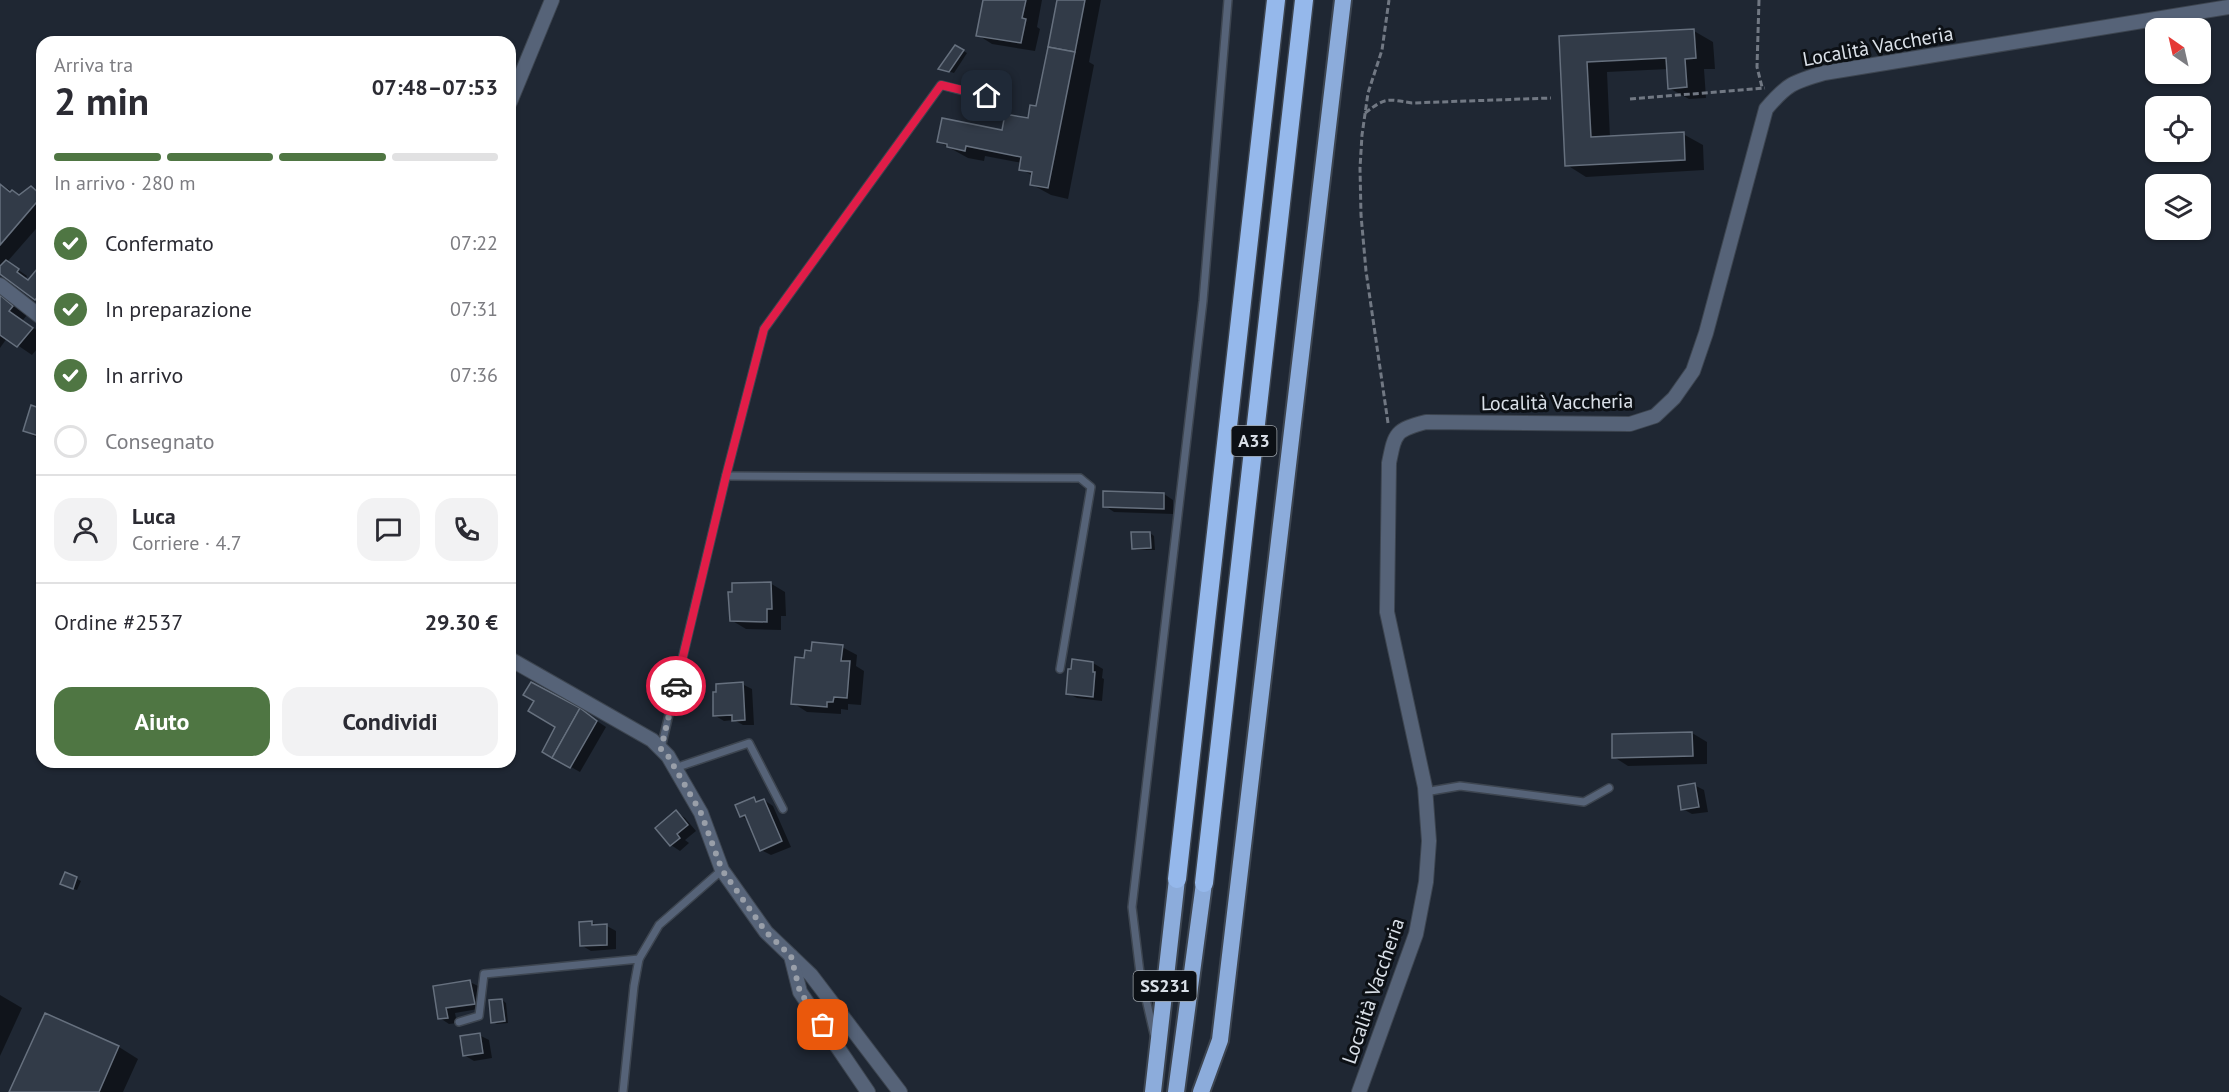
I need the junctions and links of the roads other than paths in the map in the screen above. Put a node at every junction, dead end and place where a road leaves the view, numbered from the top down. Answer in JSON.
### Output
{"nodes":[{"id":1,"x":552,"y":0,"type":"edge"},
{"id":2,"x":1228,"y":0,"type":"edge"},
{"id":3,"x":1276,"y":0,"type":"edge"},
{"id":4,"x":1304,"y":0,"type":"edge"},
{"id":5,"x":1343,"y":0,"type":"edge"},
{"id":6,"x":2229,"y":7,"type":"edge"},
{"id":7,"x":516,"y":87,"type":"edge"},
{"id":8,"x":987,"y":96,"type":"dead end"},
{"id":9,"x":0,"y":285,"type":"edge"},
{"id":10,"x":36,"y":313,"type":"edge"},
{"id":11,"x":726,"y":476,"type":"junction"},
{"id":12,"x":516,"y":662,"type":"edge"},
{"id":13,"x":1060,"y":669,"type":"dead end"},
{"id":14,"x":661,"y":749,"type":"junction"},
{"id":15,"x":675,"y":768,"type":"junction"},
{"id":16,"x":1608,"y":788,"type":"dead end"},
{"id":17,"x":1425,"y":792,"type":"junction"},
{"id":18,"x":783,"y":809,"type":"dead end"},
{"id":19,"x":722,"y":870,"type":"junction"},
{"id":20,"x":1177,"y":879,"type":"joint"},
{"id":21,"x":1204,"y":883,"type":"joint"},
{"id":22,"x":791,"y":956,"type":"junction"},
{"id":23,"x":639,"y":959,"type":"junction"},
{"id":24,"x":459,"y":1022,"type":"dead end"},
{"id":25,"x":1158,"y":1051,"type":"junction"},
{"id":26,"x":623,"y":1092,"type":"edge"},
{"id":27,"x":867,"y":1092,"type":"edge"},
{"id":28,"x":900,"y":1092,"type":"edge"},
{"id":29,"x":1153,"y":1092,"type":"edge"},
{"id":30,"x":1176,"y":1092,"type":"edge"},
{"id":31,"x":1201,"y":1092,"type":"edge"},
{"id":32,"x":1359,"y":1092,"type":"edge"}],
"edges":[{"from":1,"to":7,"type":"street"},
{"from":2,"to":25,"type":"lane"},
{"from":3,"to":20,"type":"highway","number":"A33"},
{"from":4,"to":21,"type":"highway","number":"A33"},
{"from":5,"to":31,"type":"highway"},
{"from":6,"to":17,"type":"street","name":"Località Vaccheria"},
{"from":8,"to":11,"type":"lane"},
{"from":9,"to":10,"type":"street"},
{"from":11,"to":13,"type":"lane"},
{"from":11,"to":14,"type":"lane"},
{"from":12,"to":14,"type":"street"},
{"from":14,"to":15,"type":"street"},
{"from":15,"to":18,"type":"lane"},
{"from":15,"to":19,"type":"street"},
{"from":16,"to":17,"type":"lane"},
{"from":17,"to":32,"type":"street","name":"Località Vaccheria"},
{"from":19,"to":22,"type":"street"},
{"from":19,"to":23,"type":"lane"},
{"from":20,"to":25,"type":"highway","number":"SS231"},
{"from":21,"to":30,"type":"highway","number":"SS231"},
{"from":22,"to":27,"type":"street"},
{"from":22,"to":28,"type":"street"},
{"from":23,"to":24,"type":"lane"},
{"from":23,"to":26,"type":"lane"},
{"from":25,"to":29,"type":"highway","number":"SS231"}]}
